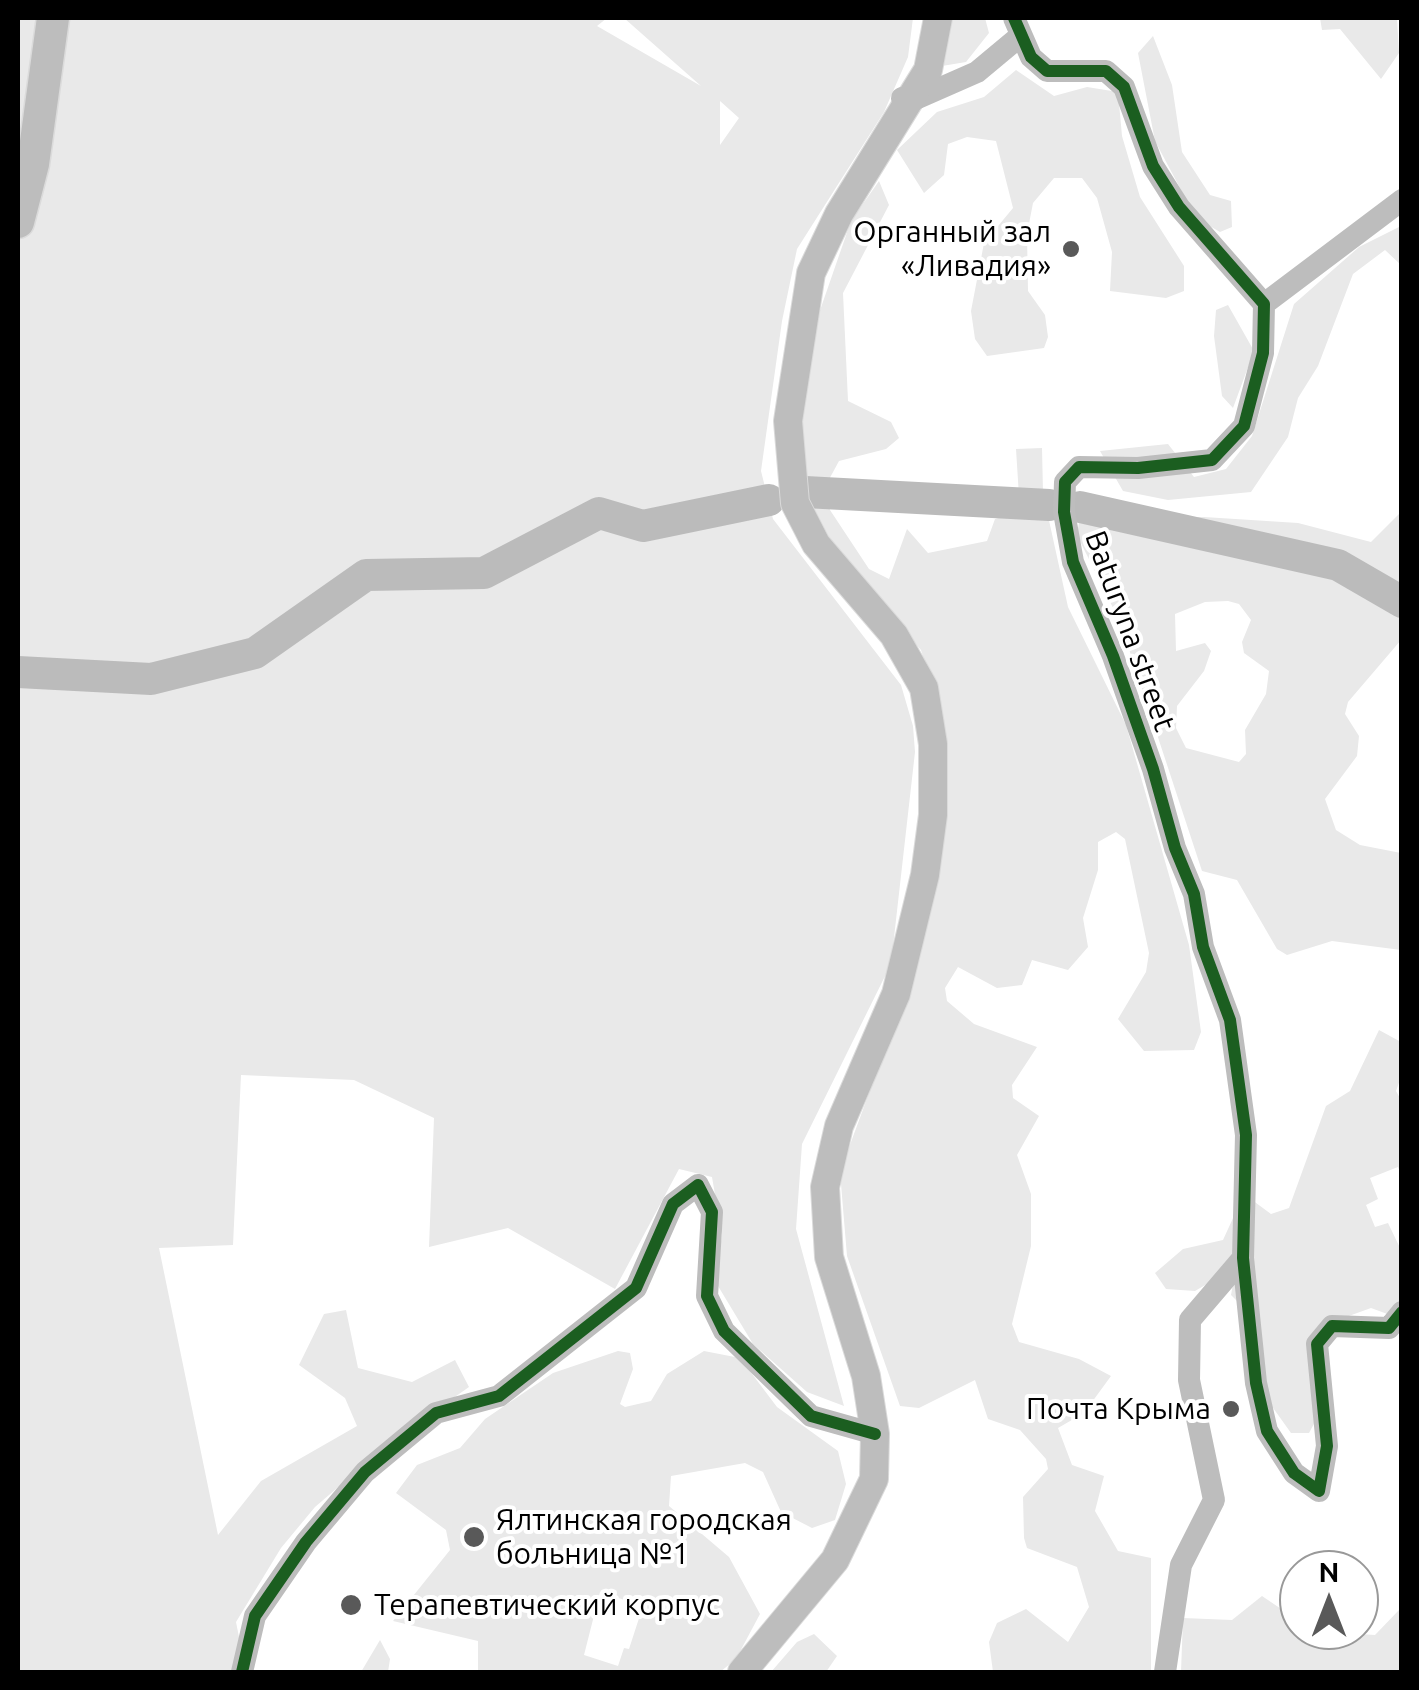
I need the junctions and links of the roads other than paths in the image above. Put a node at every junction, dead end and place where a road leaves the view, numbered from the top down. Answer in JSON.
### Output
{"nodes":[{"id":1,"x":34,"y":18,"type":"edge"},
{"id":2,"x":53,"y":18,"type":"edge"},
{"id":3,"x":922,"y":18,"type":"edge"},
{"id":4,"x":938,"y":18,"type":"edge"},
{"id":5,"x":1017,"y":27,"type":"edge"},
{"id":6,"x":906,"y":100,"type":"junction"},
{"id":7,"x":18,"y":136,"type":"edge"},
{"id":8,"x":1402,"y":200,"type":"edge"},
{"id":9,"x":18,"y":222,"type":"edge"},
{"id":10,"x":1264,"y":304,"type":"junction"},
{"id":11,"x":1244,"y":1258,"type":"junction"},
{"id":12,"x":1402,"y":1312,"type":"edge"},
{"id":13,"x":869,"y":1432,"type":"junction"},
{"id":14,"x":242,"y":1672,"type":"edge"},
{"id":15,"x":742,"y":1672,"type":"edge"},
{"id":16,"x":1165,"y":1672,"type":"edge"}],
"edges":[{"from":1,"to":7,"type":"highway"},
{"from":2,"to":9,"type":"highway"},
{"from":3,"to":6,"type":"main road"},
{"from":4,"to":6,"type":"main road"},
{"from":5,"to":6,"type":"street"},
{"from":5,"to":10,"type":"street"},
{"from":6,"to":13,"type":"main road"},
{"from":8,"to":10,"type":"street"},
{"from":10,"to":11,"type":"street","name":"Baturyna street"},
{"from":11,"to":12,"type":"street","name":"Baturyna street"},
{"from":11,"to":16,"type":"street"},
{"from":13,"to":14,"type":"street"},
{"from":13,"to":15,"type":"main road"}]}
